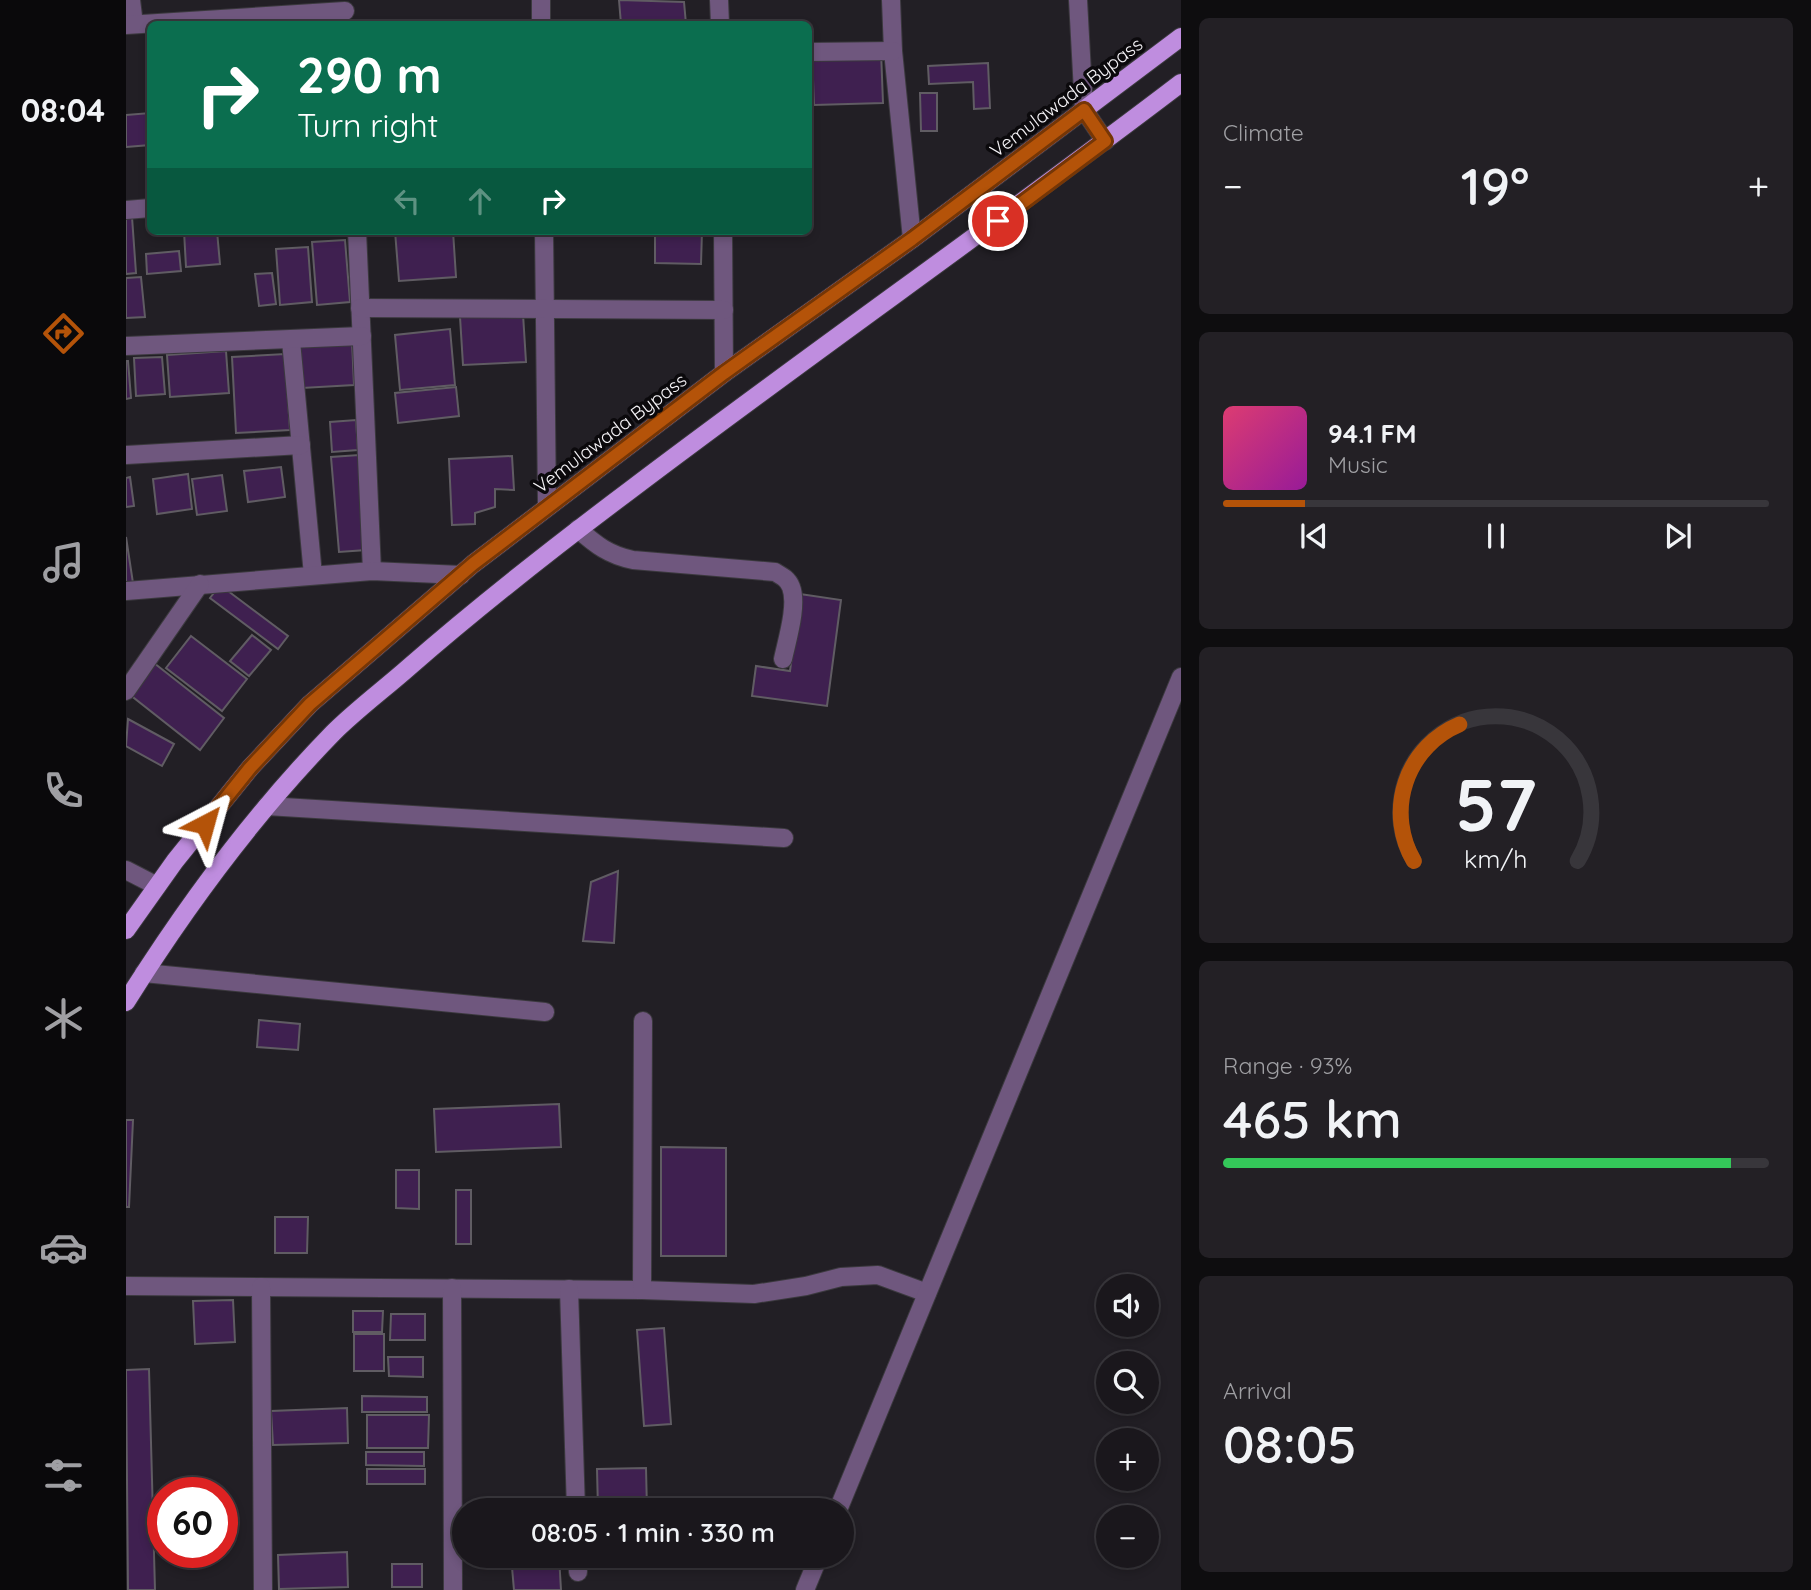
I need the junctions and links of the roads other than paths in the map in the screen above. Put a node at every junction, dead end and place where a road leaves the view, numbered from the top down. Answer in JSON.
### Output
{"nodes":[{"id":1,"x":131,"y":0,"type":"edge"},
{"id":2,"x":541,"y":0,"type":"edge"},
{"id":3,"x":719,"y":0,"type":"edge"},
{"id":4,"x":891,"y":0,"type":"edge"},
{"id":5,"x":1078,"y":0,"type":"edge"},
{"id":6,"x":346,"y":12,"type":"edge"},
{"id":7,"x":209,"y":21,"type":"edge"},
{"id":8,"x":541,"y":21,"type":"edge"},
{"id":9,"x":720,"y":21,"type":"edge"},
{"id":10,"x":130,"y":25,"type":"edge"},
{"id":11,"x":1181,"y":37,"type":"edge"},
{"id":12,"x":893,"y":51,"type":"junction"},
{"id":13,"x":812,"y":52,"type":"edge"},
{"id":14,"x":1181,"y":83,"type":"edge"},
{"id":15,"x":1084,"y":110,"type":"junction"},
{"id":16,"x":1105,"y":141,"type":"junction"},
{"id":17,"x":147,"y":208,"type":"edge"},
{"id":18,"x":126,"y":210,"type":"edge"},
{"id":19,"x":357,"y":235,"type":"edge"},
{"id":20,"x":544,"y":235,"type":"edge"},
{"id":21,"x":723,"y":235,"type":"edge"},
{"id":22,"x":912,"y":239,"type":"junction"},
{"id":23,"x":360,"y":308,"type":"junction"},
{"id":24,"x":545,"y":309,"type":"junction"},
{"id":25,"x":724,"y":310,"type":"junction"},
{"id":26,"x":362,"y":336,"type":"junction"},
{"id":27,"x":291,"y":341,"type":"junction"},
{"id":28,"x":126,"y":346,"type":"edge"},
{"id":29,"x":724,"y":373,"type":"junction"},
{"id":30,"x":301,"y":445,"type":"junction"},
{"id":31,"x":126,"y":455,"type":"edge"},
{"id":32,"x":547,"y":506,"type":"junction"},
{"id":33,"x":578,"y":529,"type":"junction"},
{"id":34,"x":372,"y":571,"type":"junction"},
{"id":35,"x":313,"y":575,"type":"junction"},
{"id":36,"x":461,"y":575,"type":"junction"},
{"id":37,"x":200,"y":584,"type":"junction"},
{"id":38,"x":126,"y":591,"type":"edge"},
{"id":39,"x":783,"y":659,"type":"dead end"},
{"id":40,"x":1181,"y":677,"type":"edge"},
{"id":41,"x":126,"y":691,"type":"edge"},
{"id":42,"x":267,"y":806,"type":"junction"},
{"id":43,"x":784,"y":838,"type":"dead end"},
{"id":44,"x":126,"y":870,"type":"edge"},
{"id":45,"x":157,"y":886,"type":"junction"},
{"id":46,"x":126,"y":930,"type":"edge"},
{"id":47,"x":144,"y":973,"type":"junction"},
{"id":48,"x":126,"y":1002,"type":"edge"},
{"id":49,"x":545,"y":1012,"type":"dead end"},
{"id":50,"x":643,"y":1021,"type":"dead end"},
{"id":51,"x":126,"y":1286,"type":"edge"},
{"id":52,"x":261,"y":1287,"type":"junction"},
{"id":53,"x":452,"y":1288,"type":"junction"},
{"id":54,"x":569,"y":1289,"type":"junction"},
{"id":55,"x":642,"y":1290,"type":"junction"},
{"id":56,"x":928,"y":1293,"type":"junction"},
{"id":57,"x":576,"y":1498,"type":"edge"},
{"id":58,"x":843,"y":1498,"type":"edge"},
{"id":59,"x":814,"y":1568,"type":"edge"},
{"id":60,"x":263,"y":1590,"type":"edge"},
{"id":61,"x":453,"y":1590,"type":"edge"},
{"id":62,"x":805,"y":1590,"type":"edge"}],
"edges":[{"from":1,"to":10,"type":"street"},
{"from":2,"to":8,"type":"street"},
{"from":3,"to":9,"type":"street"},
{"from":4,"to":12,"type":"street"},
{"from":5,"to":15,"type":"street"},
{"from":6,"to":7,"type":"street"},
{"from":11,"to":15,"type":"main road","name":"Vemulawada Bypass"},
{"from":12,"to":13,"type":"street"},
{"from":12,"to":22,"type":"street"},
{"from":14,"to":16,"type":"main road"},
{"from":15,"to":16,"type":"street"},
{"from":15,"to":22,"type":"main road","name":"Vemulawada Bypass"},
{"from":16,"to":33,"type":"main road"},
{"from":17,"to":18,"type":"street"},
{"from":19,"to":23,"type":"street"},
{"from":20,"to":24,"type":"street"},
{"from":21,"to":25,"type":"street"},
{"from":22,"to":29,"type":"main road","name":"Vemulawada Bypass"},
{"from":23,"to":24,"type":"street"},
{"from":23,"to":26,"type":"street"},
{"from":24,"to":25,"type":"street"},
{"from":24,"to":32,"type":"street"},
{"from":25,"to":29,"type":"street"},
{"from":26,"to":27,"type":"street"},
{"from":26,"to":34,"type":"street"},
{"from":27,"to":28,"type":"street"},
{"from":27,"to":30,"type":"street"},
{"from":29,"to":32,"type":"main road","name":"Vemulawada Bypass"},
{"from":30,"to":31,"type":"street"},
{"from":30,"to":35,"type":"street"},
{"from":32,"to":36,"type":"main road","name":"Vemulawada Bypass"},
{"from":33,"to":39,"type":"street"},
{"from":33,"to":42,"type":"main road"},
{"from":34,"to":35,"type":"street"},
{"from":34,"to":36,"type":"street"},
{"from":35,"to":37,"type":"street"},
{"from":36,"to":45,"type":"main road","name":"Vemulawada Bypass"},
{"from":37,"to":38,"type":"street"},
{"from":37,"to":41,"type":"street"},
{"from":40,"to":56,"type":"street"},
{"from":42,"to":43,"type":"street"},
{"from":42,"to":47,"type":"main road"},
{"from":44,"to":45,"type":"street"},
{"from":45,"to":46,"type":"main road","name":"Vemulawada Bypass"},
{"from":47,"to":48,"type":"main road"},
{"from":47,"to":49,"type":"street"},
{"from":50,"to":55,"type":"street"},
{"from":51,"to":52,"type":"street"},
{"from":52,"to":53,"type":"street"},
{"from":52,"to":60,"type":"street"},
{"from":53,"to":54,"type":"street"},
{"from":53,"to":61,"type":"street"},
{"from":54,"to":55,"type":"street"},
{"from":54,"to":57,"type":"street"},
{"from":55,"to":56,"type":"street"},
{"from":56,"to":58,"type":"street"},
{"from":59,"to":62,"type":"street"}]}
